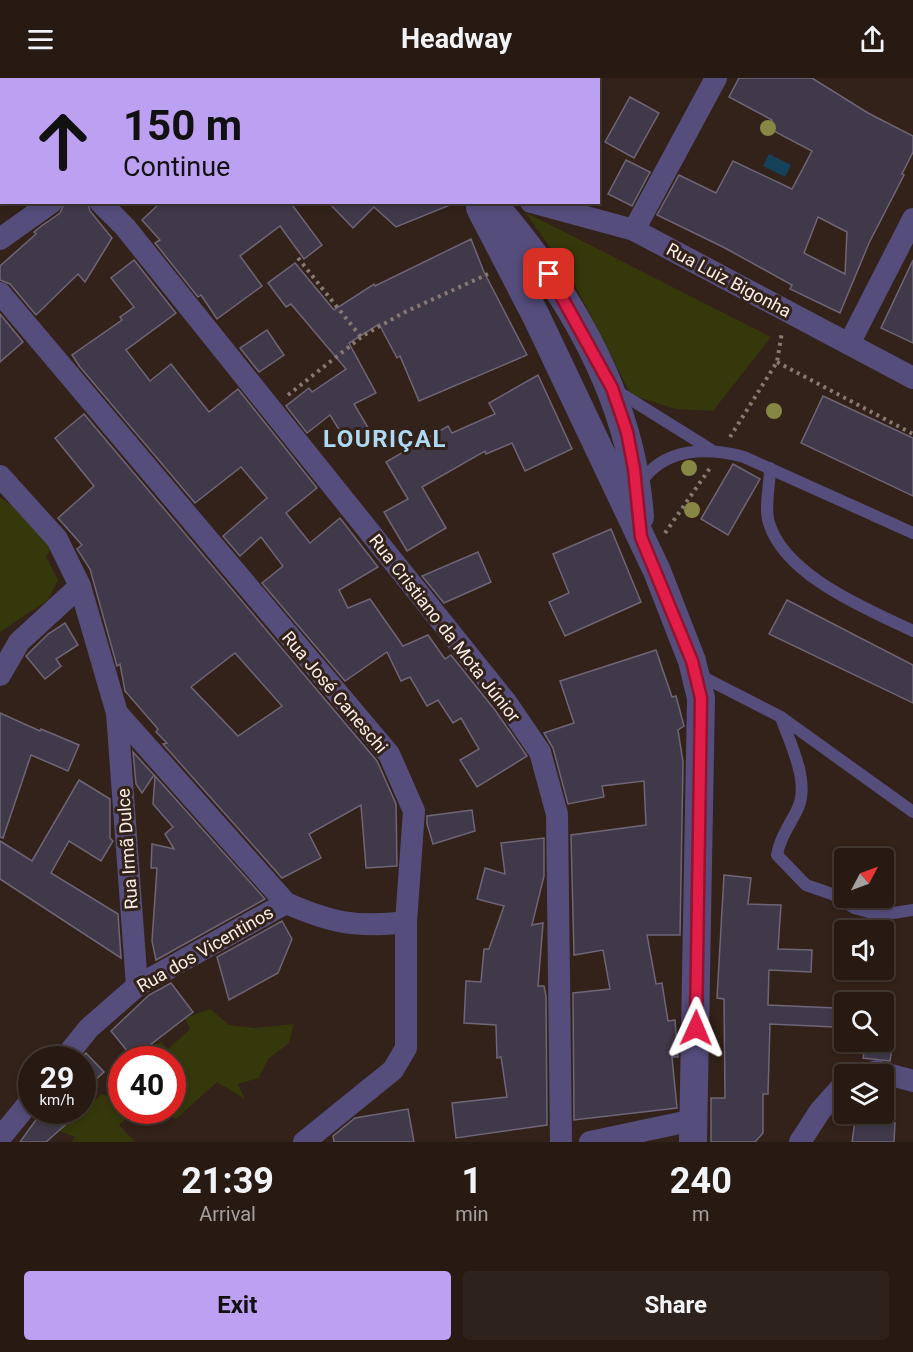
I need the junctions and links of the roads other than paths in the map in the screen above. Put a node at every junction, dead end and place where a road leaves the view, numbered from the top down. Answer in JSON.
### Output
{"nodes":[{"id":1,"x":716,"y":78,"type":"edge"},
{"id":2,"x":49,"y":204,"type":"edge"},
{"id":3,"x":102,"y":204,"type":"edge"},
{"id":4,"x":540,"y":204,"type":"edge"},
{"id":5,"x":487,"y":205,"type":"edge"},
{"id":6,"x":913,"y":219,"type":"edge"},
{"id":7,"x":634,"y":230,"type":"junction"},
{"id":8,"x":0,"y":239,"type":"edge"},
{"id":9,"x":0,"y":293,"type":"edge"},
{"id":10,"x":849,"y":344,"type":"junction"},
{"id":11,"x":913,"y":378,"type":"edge"},
{"id":12,"x":612,"y":388,"type":"junction"},
{"id":13,"x":716,"y":450,"type":"junction"},
{"id":14,"x":770,"y":468,"type":"junction"},
{"id":15,"x":0,"y":476,"type":"edge"},
{"id":16,"x":638,"y":488,"type":"junction"},
{"id":17,"x":913,"y":533,"type":"edge"},
{"id":18,"x":641,"y":537,"type":"junction"},
{"id":19,"x":80,"y":586,"type":"junction"},
{"id":20,"x":913,"y":631,"type":"edge"},
{"id":21,"x":10,"y":644,"type":"edge"},
{"id":22,"x":696,"y":673,"type":"junction"},
{"id":23,"x":0,"y":675,"type":"edge"},
{"id":24,"x":117,"y":713,"type":"junction"},
{"id":25,"x":781,"y":717,"type":"junction"},
{"id":26,"x":913,"y":812,"type":"edge"},
{"id":27,"x":286,"y":903,"type":"junction"},
{"id":28,"x":913,"y":910,"type":"edge"},
{"id":29,"x":406,"y":922,"type":"junction"},
{"id":30,"x":137,"y":986,"type":"junction"},
{"id":31,"x":74,"y":1046,"type":"edge"},
{"id":32,"x":894,"y":1076,"type":"edge"},
{"id":33,"x":913,"y":1081,"type":"edge"},
{"id":34,"x":834,"y":1095,"type":"edge"},
{"id":35,"x":18,"y":1116,"type":"edge"},
{"id":36,"x":694,"y":1131,"type":"edge"},
{"id":37,"x":0,"y":1138,"type":"edge"},
{"id":38,"x":304,"y":1142,"type":"edge"},
{"id":39,"x":561,"y":1142,"type":"edge"},
{"id":40,"x":590,"y":1142,"type":"edge"},
{"id":41,"x":800,"y":1142,"type":"edge"}],
"edges":[{"from":1,"to":7,"type":"street"},
{"from":2,"to":8,"type":"street"},
{"from":3,"to":39,"type":"street","name":"Rua Cristiano da Mota Júnior"},
{"from":4,"to":7,"type":"street","name":"Rua Luiz Bigonha"},
{"from":5,"to":12,"type":"street"},
{"from":5,"to":18,"type":"street"},
{"from":6,"to":10,"type":"street"},
{"from":7,"to":10,"type":"street","name":"Rua Luiz Bigonha"},
{"from":9,"to":29,"type":"street","name":"Rua José Caneschi"},
{"from":10,"to":11,"type":"street","name":"Rua Luiz Bigonha"},
{"from":12,"to":13,"type":"lane"},
{"from":12,"to":16,"type":"street"},
{"from":13,"to":14,"type":"lane"},
{"from":13,"to":16,"type":"lane"},
{"from":14,"to":17,"type":"lane"},
{"from":14,"to":20,"type":"lane"},
{"from":15,"to":19,"type":"street"},
{"from":16,"to":18,"type":"street"},
{"from":18,"to":22,"type":"street"},
{"from":19,"to":21,"type":"street"},
{"from":19,"to":24,"type":"street"},
{"from":21,"to":23,"type":"street"},
{"from":22,"to":25,"type":"lane"},
{"from":22,"to":36,"type":"street"},
{"from":24,"to":27,"type":"street"},
{"from":24,"to":30,"type":"street","name":"Rua Irmã Dulce"},
{"from":25,"to":26,"type":"lane"},
{"from":25,"to":28,"type":"lane"},
{"from":27,"to":29,"type":"street","name":"Rua dos Vicentinos"},
{"from":27,"to":30,"type":"street","name":"Rua dos Vicentinos"},
{"from":29,"to":38,"type":"street","name":"Rua José Caneschi"},
{"from":30,"to":31,"type":"street","name":"Rua dos Vicentinos"},
{"from":32,"to":33,"type":"street"},
{"from":34,"to":41,"type":"street"},
{"from":35,"to":37,"type":"street"},
{"from":36,"to":40,"type":"street"}]}
